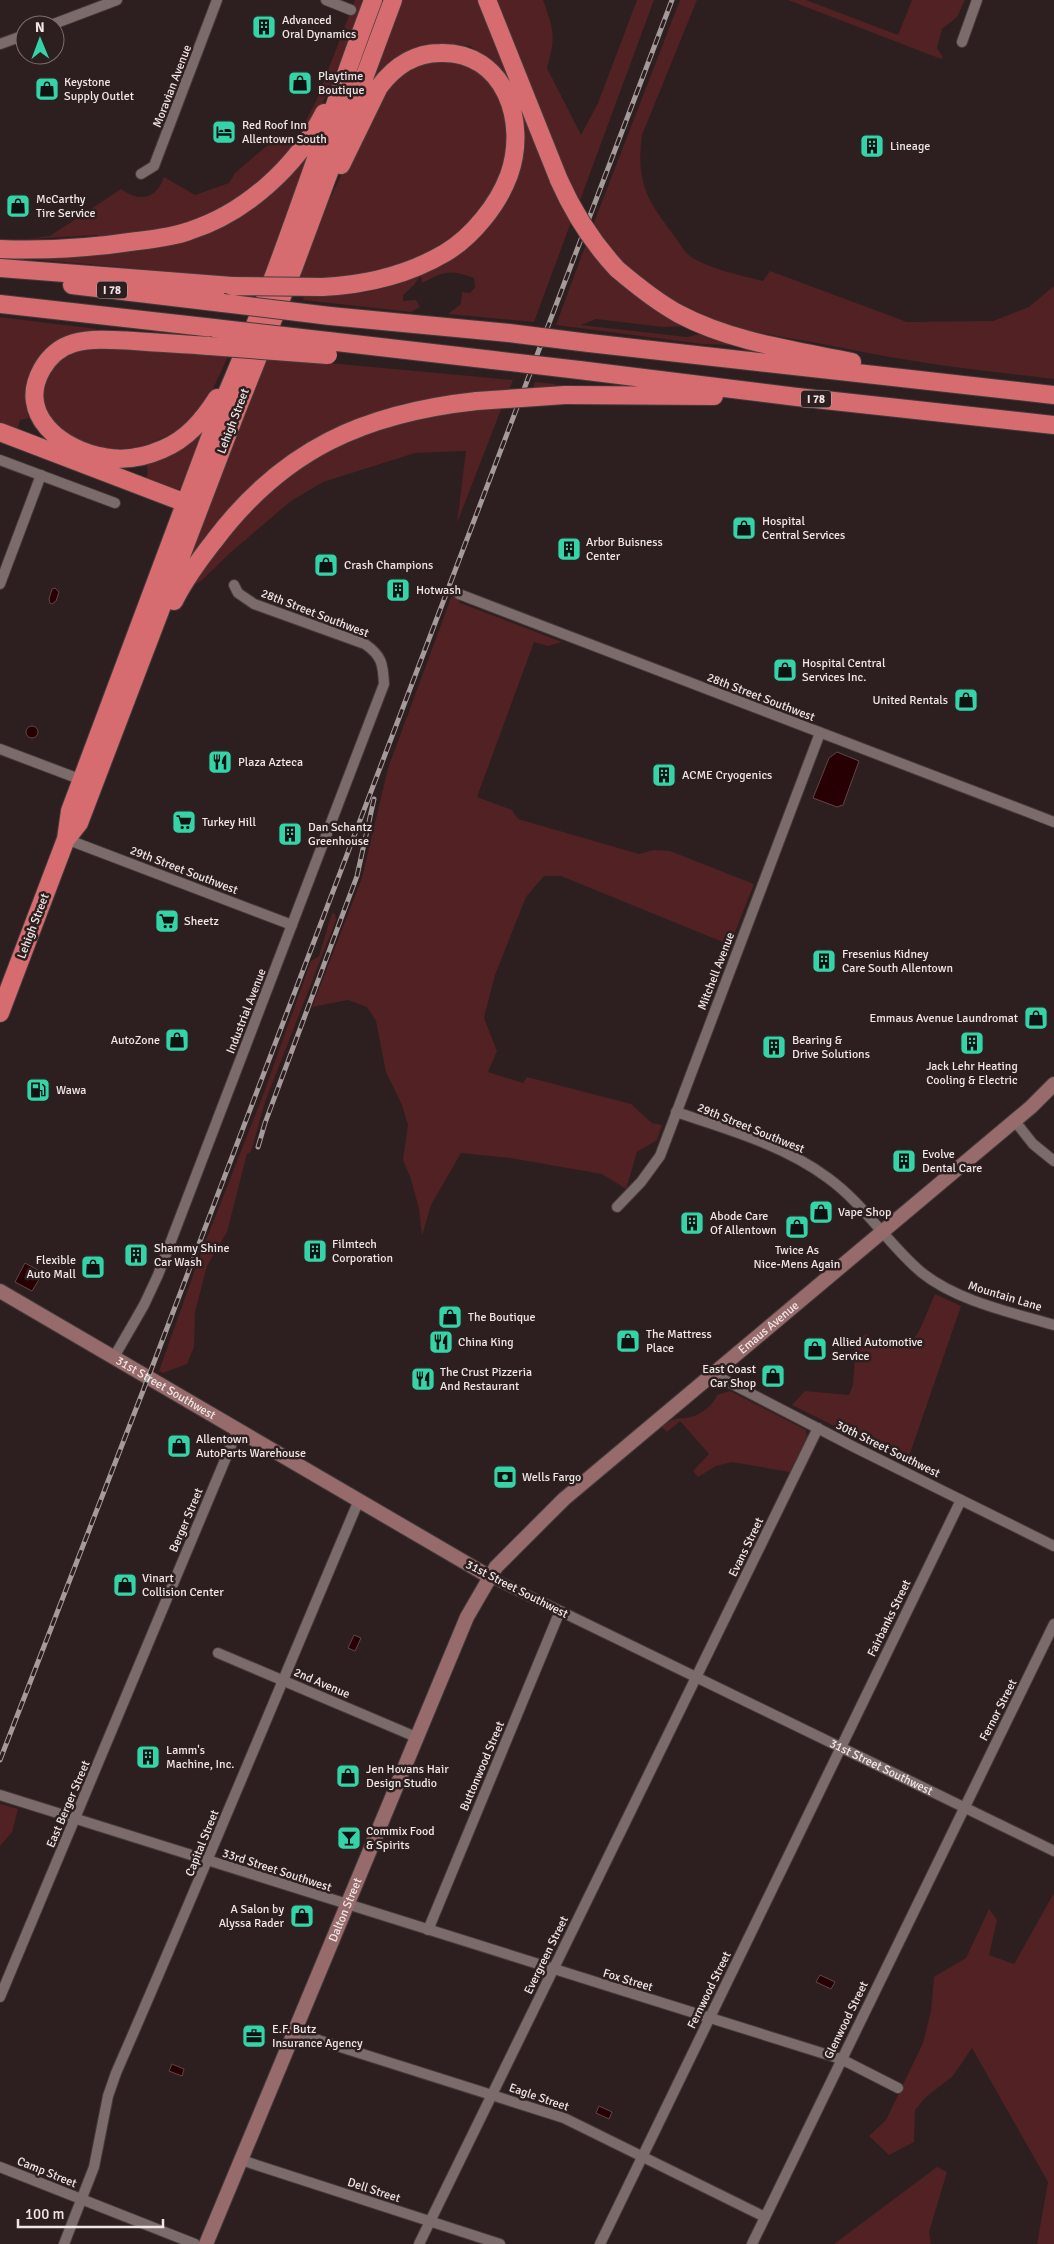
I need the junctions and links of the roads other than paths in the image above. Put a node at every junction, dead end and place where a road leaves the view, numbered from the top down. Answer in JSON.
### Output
{"nodes":[{"id":1,"x":117,"y":0,"type":"edge"},
{"id":2,"x":217,"y":0,"type":"edge"},
{"id":3,"x":326,"y":0,"type":"edge"},
{"id":4,"x":373,"y":0,"type":"edge"},
{"id":5,"x":393,"y":0,"type":"edge"},
{"id":6,"x":487,"y":0,"type":"edge"},
{"id":7,"x":977,"y":0,"type":"edge"},
{"id":8,"x":350,"y":10,"type":"dead end"},
{"id":9,"x":65,"y":20,"type":"edge"},
{"id":10,"x":15,"y":39,"type":"edge"},
{"id":11,"x":962,"y":42,"type":"dead end"},
{"id":12,"x":0,"y":44,"type":"edge"},
{"id":13,"x":352,"y":57,"type":"junction"},
{"id":14,"x":141,"y":174,"type":"dead end"},
{"id":15,"x":0,"y":249,"type":"edge"},
{"id":16,"x":0,"y":268,"type":"edge"},
{"id":17,"x":293,"y":269,"type":"junction"},
{"id":18,"x":0,"y":277,"type":"edge"},
{"id":19,"x":0,"y":304,"type":"edge"},
{"id":20,"x":328,"y":348,"type":"junction"},
{"id":21,"x":242,"y":357,"type":"junction"},
{"id":22,"x":958,"y":384,"type":"junction"},
{"id":23,"x":1054,"y":396,"type":"edge"},
{"id":24,"x":797,"y":397,"type":"junction"},
{"id":25,"x":1054,"y":425,"type":"edge"},
{"id":26,"x":0,"y":432,"type":"edge"},
{"id":27,"x":0,"y":460,"type":"edge"},
{"id":28,"x":41,"y":475,"type":"junction"},
{"id":29,"x":115,"y":503,"type":"dead end"},
{"id":30,"x":192,"y":506,"type":"junction"},
{"id":31,"x":0,"y":584,"type":"edge"},
{"id":32,"x":234,"y":585,"type":"dead end"},
{"id":33,"x":459,"y":594,"type":"dead end"},
{"id":34,"x":140,"y":666,"type":"junction"},
{"id":35,"x":384,"y":667,"type":"joint"},
{"id":36,"x":820,"y":733,"type":"junction"},
{"id":37,"x":0,"y":749,"type":"edge"},
{"id":38,"x":82,"y":780,"type":"junction"},
{"id":39,"x":1054,"y":822,"type":"edge"},
{"id":40,"x":66,"y":839,"type":"junction"},
{"id":41,"x":292,"y":925,"type":"junction"},
{"id":42,"x":0,"y":1014,"type":"edge"},
{"id":43,"x":1054,"y":1084,"type":"edge"},
{"id":44,"x":676,"y":1112,"type":"junction"},
{"id":45,"x":1014,"y":1120,"type":"junction"},
{"id":46,"x":1054,"y":1161,"type":"edge"},
{"id":47,"x":617,"y":1207,"type":"dead end"},
{"id":48,"x":882,"y":1230,"type":"junction"},
{"id":49,"x":0,"y":1291,"type":"edge"},
{"id":50,"x":1054,"y":1325,"type":"edge"},
{"id":51,"x":114,"y":1356,"type":"junction"},
{"id":52,"x":711,"y":1373,"type":"junction"},
{"id":53,"x":818,"y":1428,"type":"junction"},
{"id":54,"x":238,"y":1429,"type":"junction"},
{"id":55,"x":359,"y":1500,"type":"junction"},
{"id":56,"x":961,"y":1500,"type":"junction"},
{"id":57,"x":1054,"y":1546,"type":"edge"},
{"id":58,"x":490,"y":1577,"type":"junction"},
{"id":59,"x":560,"y":1611,"type":"junction"},
{"id":60,"x":158,"y":1621,"type":"joint"},
{"id":61,"x":1054,"y":1624,"type":"edge"},
{"id":62,"x":218,"y":1653,"type":"dead end"},
{"id":63,"x":696,"y":1677,"type":"junction"},
{"id":64,"x":282,"y":1680,"type":"junction"},
{"id":65,"x":416,"y":1737,"type":"junction"},
{"id":66,"x":840,"y":1747,"type":"junction"},
{"id":67,"x":0,"y":1796,"type":"edge"},
{"id":68,"x":963,"y":1807,"type":"junction"},
{"id":69,"x":75,"y":1819,"type":"junction"},
{"id":70,"x":1054,"y":1851,"type":"edge"},
{"id":71,"x":208,"y":1861,"type":"junction"},
{"id":72,"x":346,"y":1905,"type":"junction"},
{"id":73,"x":428,"y":1930,"type":"junction"},
{"id":74,"x":553,"y":1969,"type":"junction"},
{"id":75,"x":0,"y":1997,"type":"edge"},
{"id":76,"x":709,"y":2018,"type":"junction"},
{"id":77,"x":293,"y":2032,"type":"junction"},
{"id":78,"x":841,"y":2059,"type":"junction"},
{"id":79,"x":898,"y":2088,"type":"dead end"},
{"id":80,"x":491,"y":2094,"type":"junction"},
{"id":81,"x":642,"y":2158,"type":"junction"},
{"id":82,"x":241,"y":2160,"type":"junction"},
{"id":83,"x":0,"y":2167,"type":"edge"},
{"id":84,"x":82,"y":2199,"type":"junction"},
{"id":85,"x":764,"y":2217,"type":"junction"},
{"id":86,"x":430,"y":2221,"type":"junction"},
{"id":87,"x":64,"y":2244,"type":"edge"},
{"id":88,"x":195,"y":2244,"type":"edge"},
{"id":89,"x":206,"y":2244,"type":"edge"},
{"id":90,"x":419,"y":2244,"type":"edge"},
{"id":91,"x":500,"y":2244,"type":"edge"},
{"id":92,"x":600,"y":2244,"type":"edge"},
{"id":93,"x":752,"y":2244,"type":"edge"}],
"edges":[{"from":1,"to":9,"type":"street"},
{"from":2,"to":14,"type":"street","name":"Moravian Avenue"},
{"from":3,"to":8,"type":"street"},
{"from":4,"to":13,"type":"highway","name":"Lehigh Street"},
{"from":5,"to":17,"type":"highway","name":"Lehigh Street"},
{"from":6,"to":22,"type":"highway","bridge":true},
{"from":7,"to":11,"type":"street"},
{"from":10,"to":12,"type":"street"},
{"from":13,"to":15,"type":"highway"},
{"from":13,"to":21,"type":"highway","name":"Lehigh Street"},
{"from":16,"to":17,"type":"highway","bridge":true},
{"from":17,"to":30,"type":"highway","name":"Lehigh Street"},
{"from":18,"to":22,"type":"highway","number":"I 78","bridge":true},
{"from":19,"to":20,"type":"highway","number":"I 78","bridge":true},
{"from":20,"to":21,"type":"highway","bridge":true},
{"from":20,"to":24,"type":"highway","number":"I 78","bridge":true},
{"from":21,"to":30,"type":"highway","name":"Lehigh Street"},
{"from":22,"to":23,"type":"highway","number":"I 78"},
{"from":24,"to":25,"type":"highway","number":"I 78"},
{"from":24,"to":34,"type":"highway","bridge":true},
{"from":26,"to":30,"type":"highway"},
{"from":27,"to":28,"type":"street"},
{"from":28,"to":29,"type":"street"},
{"from":28,"to":31,"type":"street"},
{"from":30,"to":34,"type":"highway","name":"Lehigh Street"},
{"from":30,"to":38,"type":"highway","name":"Lehigh Street"},
{"from":32,"to":35,"type":"street","name":"28th Street Southwest"},
{"from":33,"to":36,"type":"street","name":"28th Street Southwest"},
{"from":34,"to":40,"type":"highway","name":"Lehigh Street"},
{"from":35,"to":41,"type":"street","name":"Industrial Avenue"},
{"from":36,"to":39,"type":"street","name":"28th Street Southwest"},
{"from":36,"to":44,"type":"street","name":"Mitchell Avenue"},
{"from":37,"to":38,"type":"street"},
{"from":38,"to":40,"type":"highway","name":"Lehigh Street"},
{"from":40,"to":41,"type":"street","name":"29th Street Southwest"},
{"from":40,"to":42,"type":"highway","name":"Lehigh Street"},
{"from":41,"to":51,"type":"street","name":"Industrial Avenue"},
{"from":43,"to":45,"type":"main road","name":"Emaus Avenue"},
{"from":44,"to":47,"type":"street","name":"Mitchell Avenue"},
{"from":44,"to":48,"type":"street","name":"29th Street Southwest"},
{"from":45,"to":46,"type":"street"},
{"from":45,"to":48,"type":"main road","name":"Emaus Avenue"},
{"from":48,"to":50,"type":"street","name":"Mountain Lane"},
{"from":48,"to":52,"type":"main road","name":"Emaus Avenue"},
{"from":49,"to":51,"type":"main road","name":"31st Street Southwest"},
{"from":51,"to":54,"type":"main road","name":"31st Street Southwest"},
{"from":52,"to":53,"type":"street","name":"30th Street Southwest"},
{"from":52,"to":58,"type":"main road","name":"Emaus Avenue"},
{"from":53,"to":56,"type":"street","name":"30th Street Southwest"},
{"from":53,"to":63,"type":"street","name":"Evans Street"},
{"from":54,"to":55,"type":"main road","name":"31st Street Southwest"},
{"from":54,"to":60,"type":"street","name":"Berger Street"},
{"from":55,"to":58,"type":"main road","name":"31st Street Southwest"},
{"from":55,"to":64,"type":"street","name":"Capital Street"},
{"from":56,"to":57,"type":"street","name":"30th Street Southwest"},
{"from":56,"to":66,"type":"street","name":"Fairbanks Street"},
{"from":58,"to":59,"type":"street","name":"31st Street Southwest"},
{"from":58,"to":65,"type":"main road","name":"Dalton Street"},
{"from":59,"to":63,"type":"street","name":"31st Street Southwest"},
{"from":59,"to":73,"type":"street","name":"Buttonwood Street"},
{"from":60,"to":69,"type":"street","name":"East Berger Street"},
{"from":61,"to":68,"type":"street","name":"Fernor Street"},
{"from":62,"to":64,"type":"street","name":"2nd Avenue"},
{"from":63,"to":66,"type":"street","name":"31st Street Southwest"},
{"from":63,"to":74,"type":"street","name":"Evergreen Street"},
{"from":64,"to":65,"type":"street","name":"2nd Avenue"},
{"from":64,"to":71,"type":"street","name":"Capital Street"},
{"from":65,"to":72,"type":"main road","name":"Dalton Street"},
{"from":66,"to":68,"type":"street","name":"31st Street Southwest"},
{"from":66,"to":76,"type":"street","name":"Fernwood Street"},
{"from":67,"to":69,"type":"street","name":"33rd Street Southwest"},
{"from":68,"to":70,"type":"street","name":"31st Street Southwest"},
{"from":68,"to":78,"type":"street","name":"Glenwood Street"},
{"from":69,"to":71,"type":"street","name":"33rd Street Southwest"},
{"from":69,"to":75,"type":"street","name":"East Berger Street"},
{"from":71,"to":72,"type":"street","name":"33rd Street Southwest"},
{"from":71,"to":84,"type":"street","name":"Capital Street"},
{"from":72,"to":73,"type":"street","name":"Fox Street"},
{"from":72,"to":77,"type":"main road","name":"Dalton Street"},
{"from":73,"to":74,"type":"street","name":"Fox Street"},
{"from":74,"to":76,"type":"street","name":"Fox Street"},
{"from":74,"to":80,"type":"street","name":"Evergreen Street"},
{"from":76,"to":78,"type":"street","name":"Fox Street"},
{"from":76,"to":81,"type":"street","name":"Fernwood Street"},
{"from":77,"to":80,"type":"street","name":"Eagle Street"},
{"from":77,"to":82,"type":"main road","name":"Dalton Street"},
{"from":78,"to":79,"type":"street","name":"Fox Street"},
{"from":78,"to":85,"type":"street","name":"Glenwood Street"},
{"from":80,"to":81,"type":"street","name":"Eagle Street"},
{"from":80,"to":86,"type":"street","name":"Evergreen Street"},
{"from":81,"to":85,"type":"street","name":"Eagle Street"},
{"from":81,"to":92,"type":"street","name":"Fernwood Street"},
{"from":82,"to":86,"type":"street","name":"Dell Street"},
{"from":82,"to":89,"type":"main road","name":"Dalton Street"},
{"from":83,"to":84,"type":"street","name":"Camp Street"},
{"from":84,"to":87,"type":"street","name":"Capital Street"},
{"from":84,"to":88,"type":"street","name":"Camp Street"},
{"from":85,"to":93,"type":"street","name":"Glenwood Street"},
{"from":86,"to":90,"type":"street","name":"Evergreen Street"},
{"from":86,"to":91,"type":"street","name":"Dell Street"}]}
